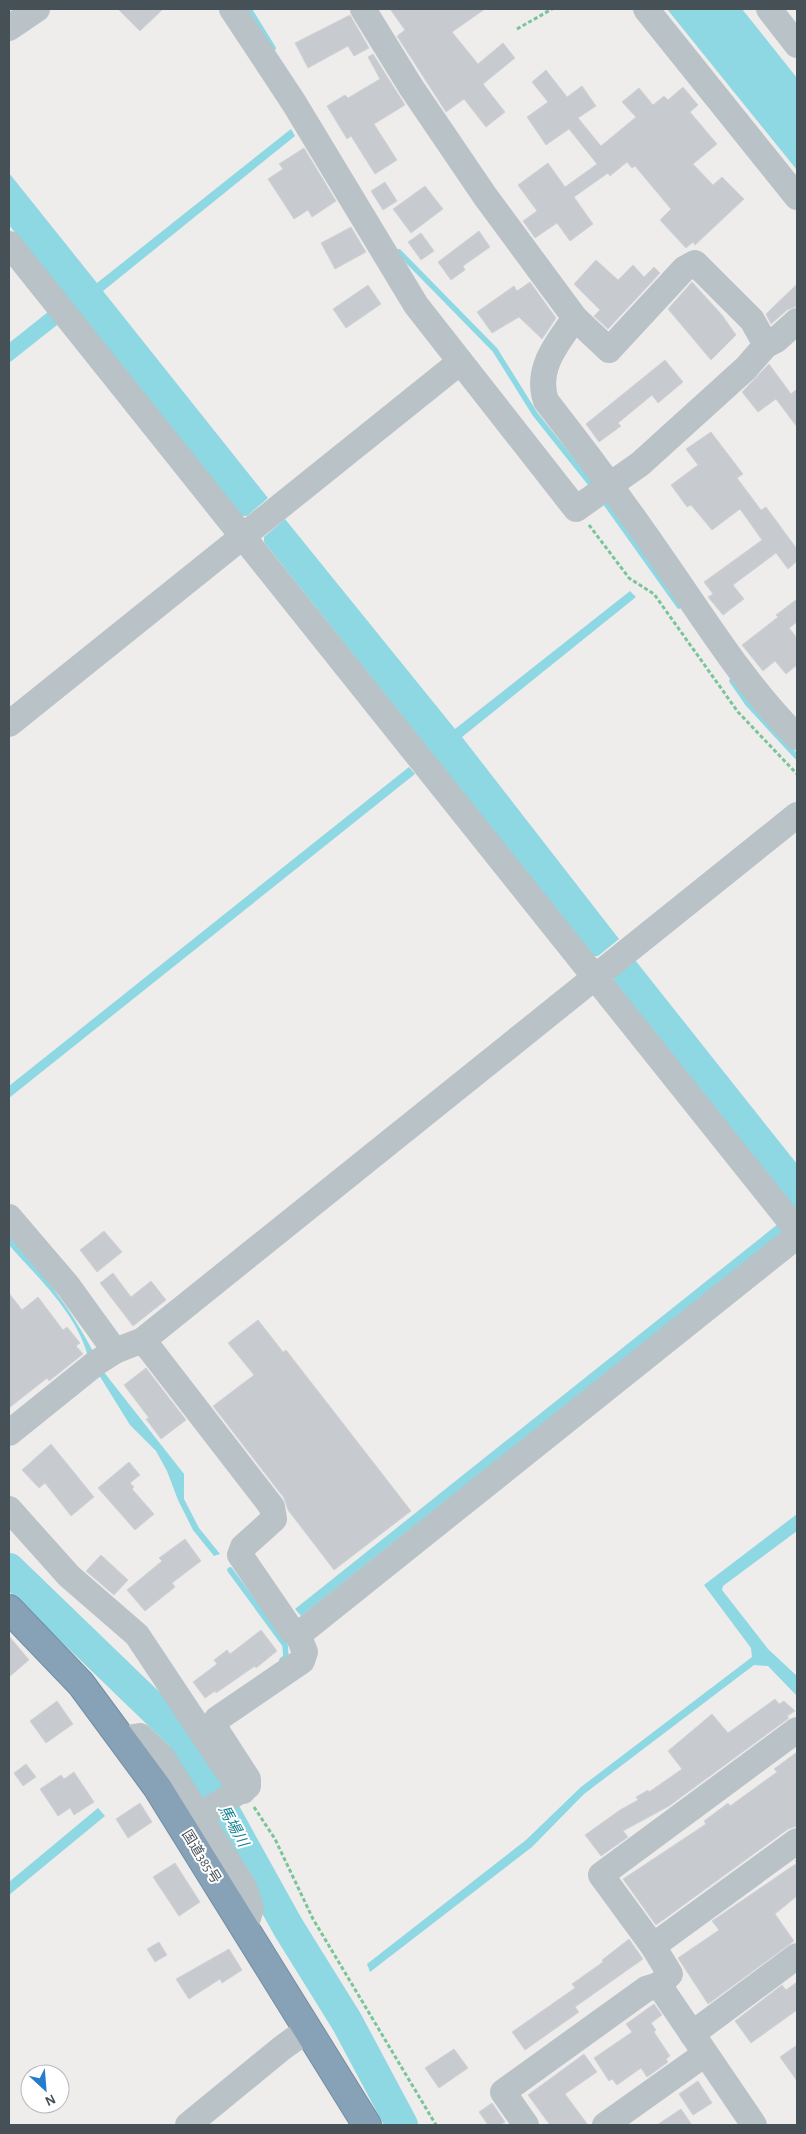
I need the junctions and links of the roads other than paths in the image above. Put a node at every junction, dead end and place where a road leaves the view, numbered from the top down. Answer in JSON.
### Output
{"nodes":[{"id":1,"x":37,"y":9,"type":"edge"},
{"id":2,"x":232,"y":9,"type":"edge"},
{"id":3,"x":363,"y":9,"type":"edge"},
{"id":4,"x":646,"y":9,"type":"edge"},
{"id":5,"x":769,"y":9,"type":"edge"},
{"id":6,"x":9,"y":28,"type":"edge"},
{"id":7,"x":797,"y":45,"type":"edge"},
{"id":8,"x":797,"y":197,"type":"edge"},
{"id":9,"x":9,"y":244,"type":"edge"},
{"id":10,"x":576,"y":318,"type":"junction"},
{"id":11,"x":797,"y":321,"type":"edge"},
{"id":12,"x":766,"y":345,"type":"junction"},
{"id":13,"x":460,"y":362,"type":"junction"},
{"id":14,"x":596,"y":495,"type":"junction"},
{"id":15,"x":243,"y":537,"type":"junction"},
{"id":16,"x":9,"y":724,"type":"edge"},
{"id":17,"x":797,"y":736,"type":"edge"},
{"id":18,"x":797,"y":815,"type":"edge"},
{"id":19,"x":594,"y":977,"type":"junction"},
{"id":20,"x":9,"y":1217,"type":"edge"},
{"id":21,"x":797,"y":1230,"type":"edge"},
{"id":22,"x":797,"y":1236,"type":"edge"},
{"id":23,"x":143,"y":1340,"type":"junction"},
{"id":24,"x":115,"y":1351,"type":"junction"},
{"id":25,"x":9,"y":1433,"type":"edge"},
{"id":26,"x":9,"y":1509,"type":"edge"},
{"id":27,"x":9,"y":1609,"type":"edge"},
{"id":28,"x":298,"y":1635,"type":"junction"},
{"id":29,"x":797,"y":1730,"type":"edge"},
{"id":30,"x":123,"y":1739,"type":"junction"},
{"id":31,"x":243,"y":1791,"type":"junction"},
{"id":32,"x":200,"y":1815,"type":"junction"},
{"id":33,"x":797,"y":1841,"type":"edge"},
{"id":34,"x":245,"y":1928,"type":"junction"},
{"id":35,"x":654,"y":1946,"type":"junction"},
{"id":36,"x":797,"y":1956,"type":"edge"},
{"id":37,"x":659,"y":1985,"type":"junction"},
{"id":38,"x":307,"y":2030,"type":"junction"},
{"id":39,"x":698,"y":2044,"type":"junction"},
{"id":40,"x":188,"y":2125,"type":"edge"},
{"id":41,"x":367,"y":2125,"type":"edge"},
{"id":42,"x":526,"y":2125,"type":"edge"},
{"id":43,"x":605,"y":2125,"type":"edge"},
{"id":44,"x":754,"y":2125,"type":"edge"}],
"edges":[{"from":1,"to":6,"type":"street"},
{"from":2,"to":13,"type":"street"},
{"from":3,"to":10,"type":"street"},
{"from":4,"to":8,"type":"street"},
{"from":5,"to":7,"type":"street"},
{"from":9,"to":15,"type":"street"},
{"from":10,"to":12,"type":"street"},
{"from":10,"to":14,"type":"street"},
{"from":11,"to":12,"type":"street"},
{"from":12,"to":14,"type":"street"},
{"from":13,"to":14,"type":"street"},
{"from":13,"to":15,"type":"street"},
{"from":14,"to":17,"type":"street"},
{"from":15,"to":16,"type":"street"},
{"from":15,"to":19,"type":"street"},
{"from":18,"to":19,"type":"street"},
{"from":19,"to":21,"type":"street"},
{"from":19,"to":23,"type":"street"},
{"from":20,"to":24,"type":"street"},
{"from":22,"to":28,"type":"street"},
{"from":23,"to":24,"type":"street"},
{"from":23,"to":28,"type":"street"},
{"from":24,"to":25,"type":"street"},
{"from":26,"to":31,"type":"street"},
{"from":27,"to":30,"type":"highway","name":"国道385号"},
{"from":28,"to":31,"type":"street"},
{"from":29,"to":35,"type":"street"},
{"from":30,"to":32,"type":"street"},
{"from":30,"to":34,"type":"highway","name":"国道385号"},
{"from":31,"to":32,"type":"street"},
{"from":32,"to":34,"type":"street"},
{"from":33,"to":35,"type":"street"},
{"from":34,"to":38,"type":"highway","name":"国道385号"},
{"from":35,"to":37,"type":"street"},
{"from":36,"to":39,"type":"street"},
{"from":37,"to":39,"type":"street"},
{"from":37,"to":42,"type":"street"},
{"from":38,"to":40,"type":"street"},
{"from":38,"to":41,"type":"highway","name":"国道385号"},
{"from":39,"to":43,"type":"street"},
{"from":39,"to":44,"type":"street"}]}
